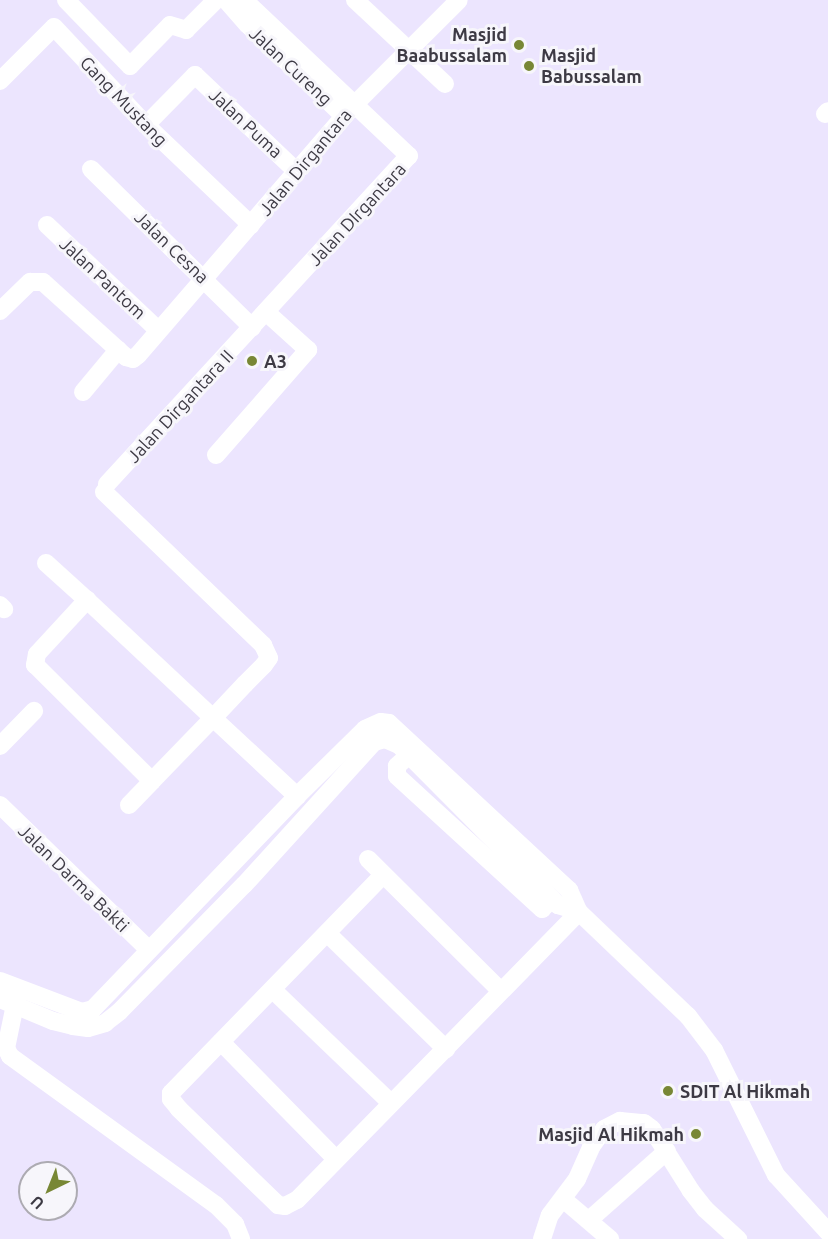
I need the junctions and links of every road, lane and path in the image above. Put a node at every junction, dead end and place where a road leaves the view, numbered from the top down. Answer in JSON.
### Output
{"nodes":[{"id":1,"x":66,"y":0,"type":"edge"},
{"id":2,"x":216,"y":0,"type":"edge"},
{"id":3,"x":226,"y":0,"type":"edge"},
{"id":4,"x":355,"y":0,"type":"edge"},
{"id":5,"x":454,"y":1,"type":"edge"},
{"id":6,"x":242,"y":5,"type":"edge"},
{"id":7,"x":409,"y":49,"type":"junction"},
{"id":8,"x":0,"y":81,"type":"edge"},
{"id":9,"x":445,"y":84,"type":"dead end"},
{"id":10,"x":349,"y":110,"type":"junction"},
{"id":11,"x":146,"y":125,"type":"junction"},
{"id":12,"x":91,"y":169,"type":"dead end"},
{"id":13,"x":296,"y":171,"type":"junction"},
{"id":14,"x":48,"y":225,"type":"dead end"},
{"id":15,"x":251,"y":225,"type":"junction"},
{"id":16,"x":204,"y":278,"type":"junction"},
{"id":17,"x":0,"y":311,"type":"edge"},
{"id":18,"x":266,"y":312,"type":"junction"},
{"id":19,"x":252,"y":327,"type":"junction"},
{"id":20,"x":158,"y":330,"type":"junction"},
{"id":21,"x":118,"y":350,"type":"junction"},
{"id":22,"x":83,"y":392,"type":"dead end"},
{"id":23,"x":216,"y":454,"type":"dead end"},
{"id":24,"x":46,"y":563,"type":"dead end"},
{"id":25,"x":87,"y":600,"type":"junction"},
{"id":26,"x":34,"y":711,"type":"dead end"},
{"id":27,"x":213,"y":718,"type":"junction"},
{"id":28,"x":0,"y":746,"type":"edge"},
{"id":29,"x":152,"y":781,"type":"junction"},
{"id":30,"x":297,"y":796,"type":"junction"},
{"id":31,"x":0,"y":805,"type":"edge"},
{"id":32,"x":129,"y":806,"type":"dead end"},
{"id":33,"x":368,"y":859,"type":"dead end"},
{"id":34,"x":227,"y":869,"type":"junction"},
{"id":35,"x":383,"y":875,"type":"junction"},
{"id":36,"x":244,"y":885,"type":"junction"},
{"id":37,"x":579,"y":912,"type":"junction"},
{"id":38,"x":328,"y":934,"type":"junction"},
{"id":39,"x":149,"y":950,"type":"junction"},
{"id":40,"x":0,"y":981,"type":"edge"},
{"id":41,"x":273,"y":990,"type":"junction"},
{"id":42,"x":501,"y":991,"type":"junction"},
{"id":43,"x":11,"y":997,"type":"edge"},
{"id":44,"x":221,"y":1042,"type":"junction"},
{"id":45,"x":446,"y":1048,"type":"junction"},
{"id":46,"x":391,"y":1103,"type":"junction"},
{"id":47,"x":667,"y":1151,"type":"junction"},
{"id":48,"x":336,"y":1159,"type":"junction"},
{"id":49,"x":563,"y":1199,"type":"junction"},
{"id":50,"x":589,"y":1220,"type":"junction"},
{"id":51,"x":828,"y":1232,"type":"edge"},
{"id":52,"x":241,"y":1239,"type":"edge"},
{"id":53,"x":542,"y":1239,"type":"edge"},
{"id":54,"x":609,"y":1239,"type":"edge"},
{"id":55,"x":738,"y":1239,"type":"edge"}],
"edges":[{"from":1,"to":2,"type":"street"},
{"from":3,"to":6,"type":"street","name":"Jalan Cureng"},
{"from":4,"to":7,"type":"street"},
{"from":5,"to":7,"type":"street","name":"Jalan Dirgantara"},
{"from":6,"to":10,"type":"street","name":"Jalan Cureng"},
{"from":7,"to":9,"type":"street"},
{"from":7,"to":10,"type":"street","name":"Jalan Dirgantara"},
{"from":8,"to":11,"type":"street","name":"Gang Mustang"},
{"from":10,"to":13,"type":"street","name":"Jalan Dirgantara"},
{"from":10,"to":18,"type":"street","name":"Jalan DIrgantara"},
{"from":11,"to":13,"type":"street","name":"Jalan Puma"},
{"from":11,"to":15,"type":"street","name":"Gang Mustang"},
{"from":12,"to":16,"type":"street","name":"Jalan Cesna"},
{"from":13,"to":15,"type":"street","name":"Jalan Dirgantara"},
{"from":14,"to":20,"type":"street","name":"Jalan Pantom"},
{"from":15,"to":16,"type":"street","name":"Jalan Dirgantara"},
{"from":16,"to":19,"type":"street","name":"Jalan Cesna"},
{"from":16,"to":20,"type":"street","name":"Jalan Dirgantara"},
{"from":17,"to":21,"type":"street"},
{"from":18,"to":19,"type":"street","name":"Jalan DIrgantara"},
{"from":18,"to":23,"type":"street"},
{"from":19,"to":27,"type":"street","name":"Jalan Dirgantara II"},
{"from":20,"to":21,"type":"street"},
{"from":21,"to":22,"type":"street"},
{"from":24,"to":25,"type":"street"},
{"from":25,"to":27,"type":"street"},
{"from":25,"to":29,"type":"street"},
{"from":26,"to":28,"type":"street"},
{"from":27,"to":29,"type":"street"},
{"from":27,"to":30,"type":"street"},
{"from":29,"to":32,"type":"street"},
{"from":30,"to":34,"type":"street"},
{"from":30,"to":37,"type":"street"},
{"from":31,"to":39,"type":"street","name":"Jalan Darma Bakti"},
{"from":33,"to":35,"type":"street"},
{"from":34,"to":36,"type":"street"},
{"from":34,"to":39,"type":"street"},
{"from":35,"to":38,"type":"street"},
{"from":35,"to":42,"type":"street"},
{"from":36,"to":37,"type":"street"},
{"from":36,"to":43,"type":"street"},
{"from":37,"to":42,"type":"street"},
{"from":37,"to":51,"type":"street"},
{"from":38,"to":41,"type":"street"},
{"from":38,"to":45,"type":"street"},
{"from":39,"to":43,"type":"street"},
{"from":40,"to":43,"type":"street"},
{"from":41,"to":44,"type":"street"},
{"from":41,"to":46,"type":"street"},
{"from":42,"to":45,"type":"street"},
{"from":43,"to":52,"type":"street"},
{"from":44,"to":48,"type":"street"},
{"from":44,"to":48,"type":"street"},
{"from":45,"to":46,"type":"street"},
{"from":46,"to":48,"type":"street"},
{"from":47,"to":49,"type":"street"},
{"from":47,"to":50,"type":"street"},
{"from":47,"to":55,"type":"street"},
{"from":49,"to":50,"type":"street"},
{"from":49,"to":53,"type":"street"},
{"from":50,"to":54,"type":"street"}]}
